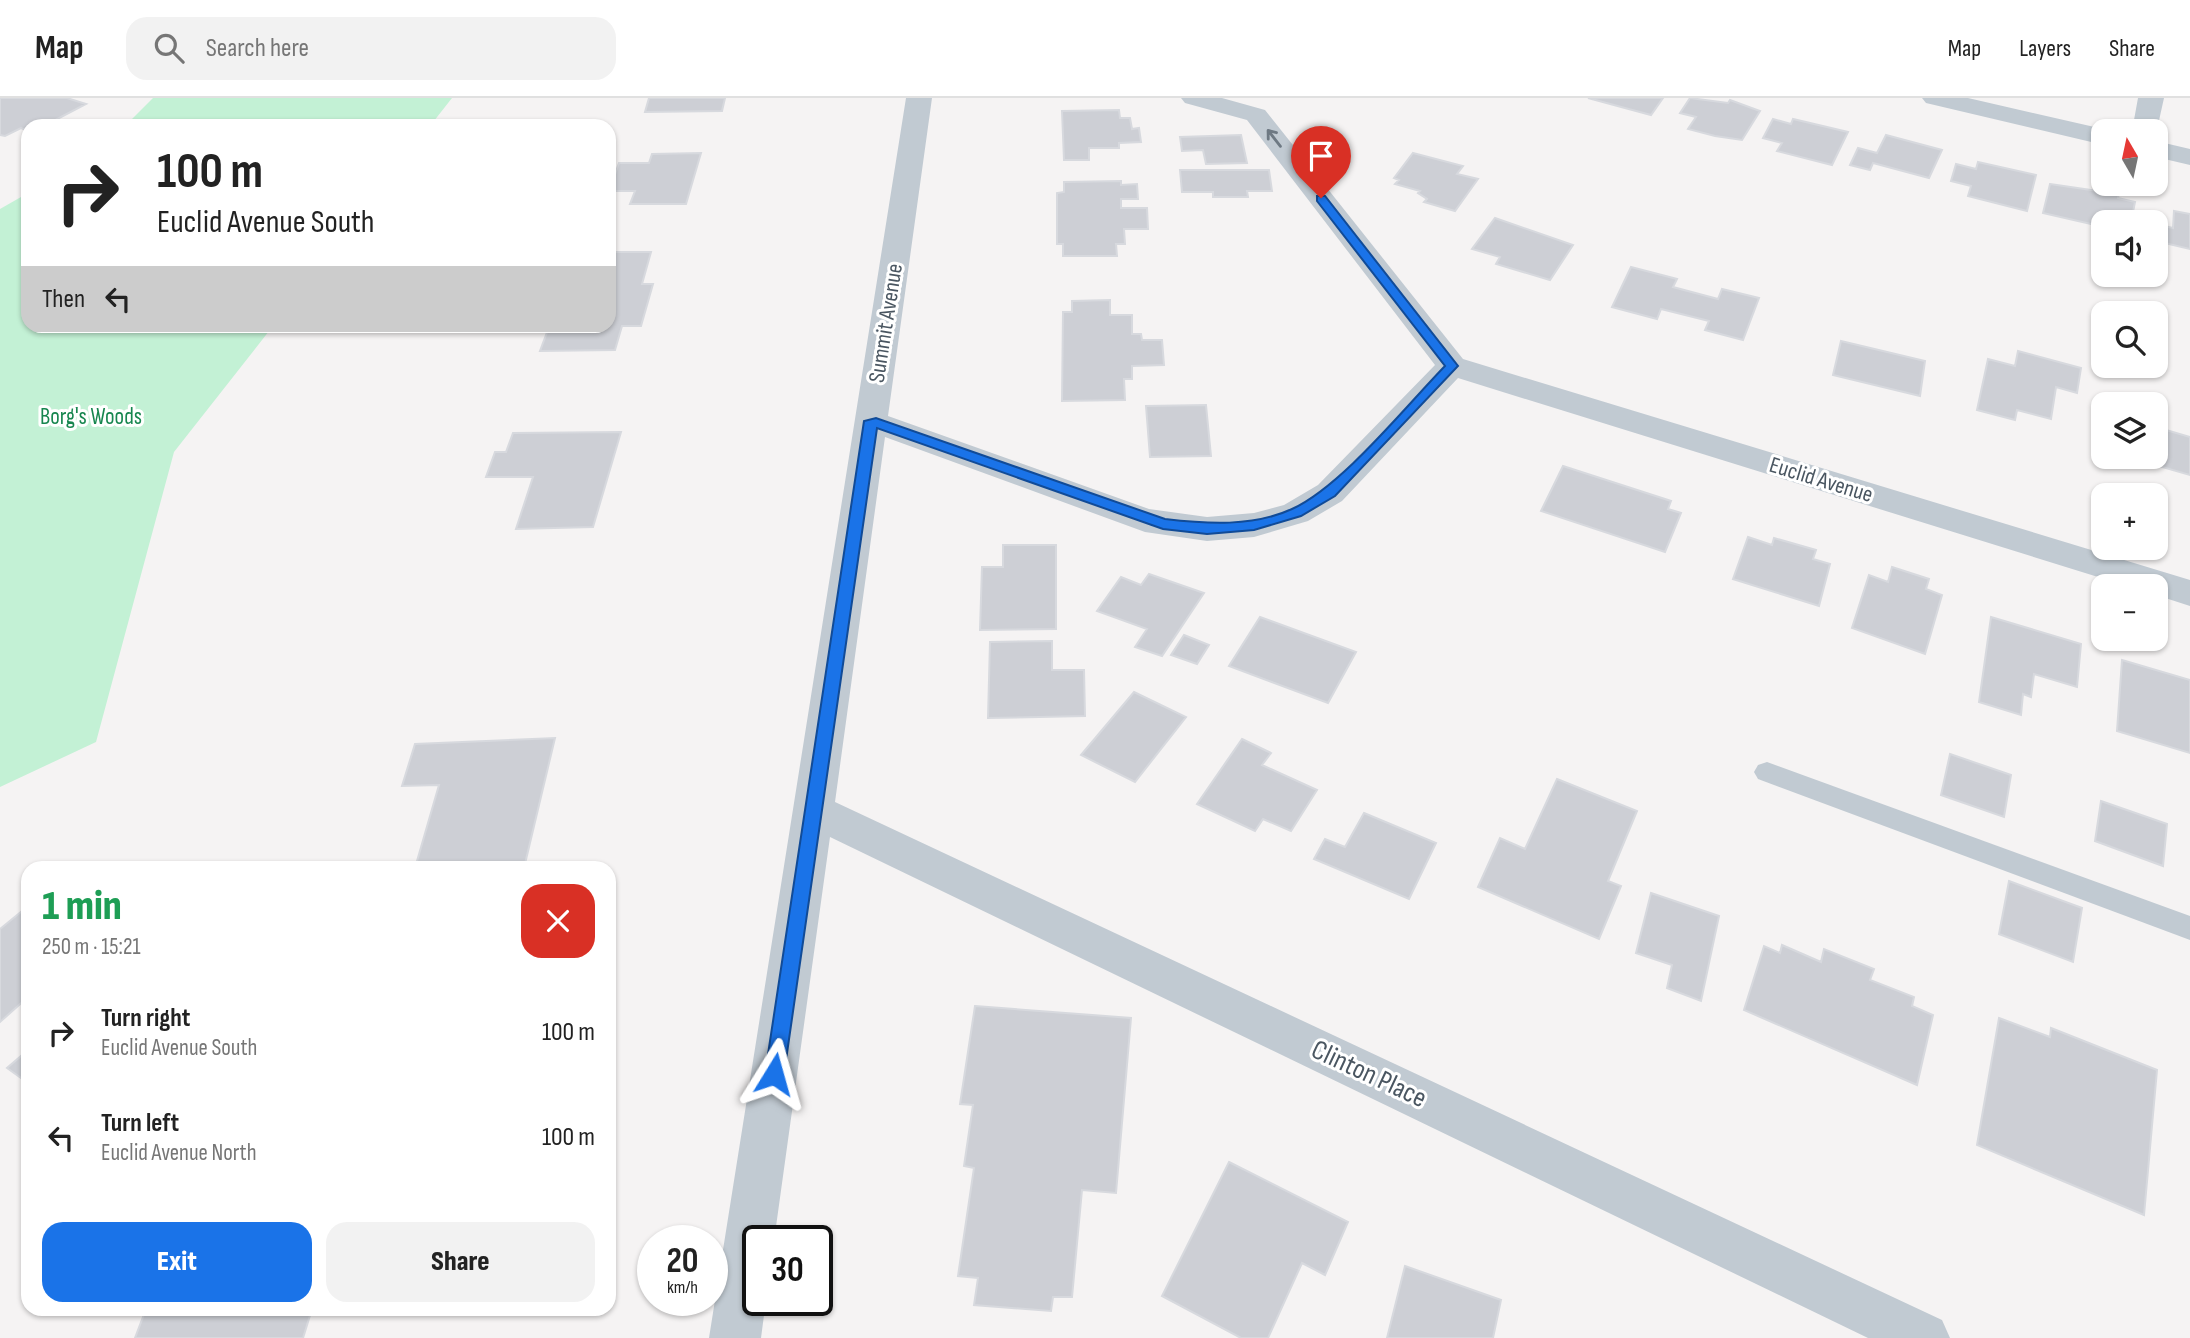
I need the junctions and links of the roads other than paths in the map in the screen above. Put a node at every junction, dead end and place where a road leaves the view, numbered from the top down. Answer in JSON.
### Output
{"nodes":[{"id":1,"x":919,"y":98,"type":"edge"},
{"id":2,"x":1194,"y":98,"type":"edge"},
{"id":3,"x":1935,"y":98,"type":"edge"},
{"id":4,"x":2151,"y":98,"type":"edge"},
{"id":5,"x":2147,"y":119,"type":"edge"},
{"id":6,"x":2091,"y":134,"type":"edge"},
{"id":7,"x":2168,"y":152,"type":"edge"},
{"id":8,"x":2190,"y":157,"type":"edge"},
{"id":9,"x":1452,"y":366,"type":"junction"},
{"id":10,"x":871,"y":421,"type":"junction"},
{"id":11,"x":2190,"y":593,"type":"edge"},
{"id":12,"x":1767,"y":772,"type":"dead end"},
{"id":13,"x":814,"y":811,"type":"junction"},
{"id":14,"x":2190,"y":928,"type":"edge"},
{"id":15,"x":735,"y":1338,"type":"edge"},
{"id":16,"x":1924,"y":1338,"type":"edge"}],
"edges":[{"from":1,"to":10,"type":"street","name":"Summit Avenue"},
{"from":9,"to":2,"type":"street","one_way":true},
{"from":3,"to":6,"type":"street"},
{"from":4,"to":5,"type":"street"},
{"from":7,"to":8,"type":"street"},
{"from":9,"to":10,"type":"street"},
{"from":9,"to":11,"type":"street","name":"Euclid Avenue"},
{"from":10,"to":13,"type":"street","name":"Summit Avenue"},
{"from":12,"to":14,"type":"lane"},
{"from":13,"to":15,"type":"street","name":"Summit Avenue"},
{"from":13,"to":16,"type":"street","name":"Clinton Place"}]}
